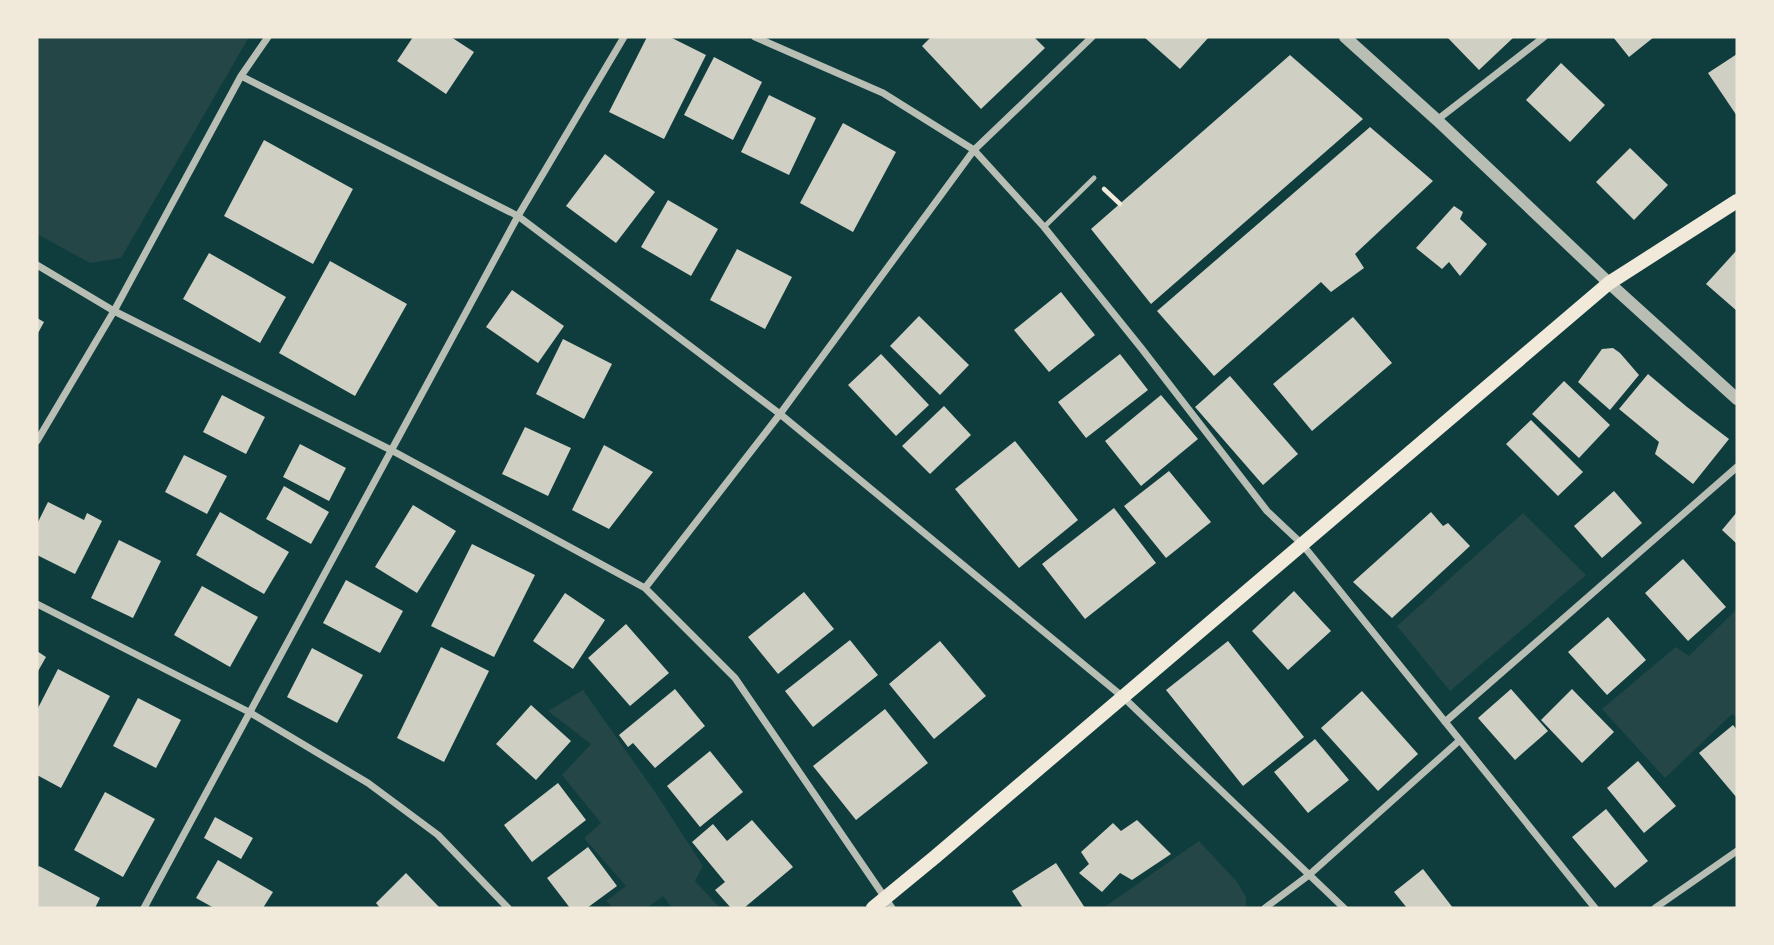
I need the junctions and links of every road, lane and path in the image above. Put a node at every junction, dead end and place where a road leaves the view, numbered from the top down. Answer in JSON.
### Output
{"nodes":[{"id":1,"x":268,"y":37,"type":"edge"},
{"id":2,"x":624,"y":37,"type":"edge"},
{"id":3,"x":755,"y":37,"type":"edge"},
{"id":4,"x":1092,"y":37,"type":"edge"},
{"id":5,"x":1345,"y":37,"type":"edge"},
{"id":6,"x":1544,"y":37,"type":"edge"},
{"id":7,"x":241,"y":76,"type":"junction"},
{"id":8,"x":1437,"y":120,"type":"junction"},
{"id":9,"x":974,"y":150,"type":"junction"},
{"id":10,"x":1094,"y":178,"type":"dead end"},
{"id":11,"x":1737,"y":201,"type":"edge"},
{"id":12,"x":518,"y":216,"type":"junction"},
{"id":13,"x":1044,"y":227,"type":"junction"},
{"id":14,"x":37,"y":265,"type":"edge"},
{"id":15,"x":1609,"y":283,"type":"junction"},
{"id":16,"x":114,"y":311,"type":"junction"},
{"id":17,"x":1737,"y":399,"type":"edge"},
{"id":18,"x":780,"y":414,"type":"junction"},
{"id":19,"x":37,"y":442,"type":"edge"},
{"id":20,"x":391,"y":450,"type":"junction"},
{"id":21,"x":1737,"y":467,"type":"edge"},
{"id":22,"x":1302,"y":544,"type":"junction"},
{"id":23,"x":645,"y":588,"type":"junction"},
{"id":24,"x":37,"y":604,"type":"edge"},
{"id":25,"x":1123,"y":697,"type":"junction"},
{"id":26,"x":249,"y":712,"type":"junction"},
{"id":27,"x":1445,"y":722,"type":"junction"},
{"id":28,"x":1460,"y":740,"type":"junction"},
{"id":29,"x":1737,"y":851,"type":"edge"},
{"id":30,"x":1309,"y":875,"type":"junction"},
{"id":31,"x":889,"y":903,"type":"edge"},
{"id":32,"x":144,"y":908,"type":"edge"},
{"id":33,"x":508,"y":908,"type":"edge"},
{"id":34,"x":873,"y":908,"type":"edge"},
{"id":35,"x":1265,"y":908,"type":"edge"},
{"id":36,"x":1344,"y":908,"type":"edge"},
{"id":37,"x":1595,"y":908,"type":"edge"},
{"id":38,"x":1655,"y":908,"type":"edge"}],
"edges":[{"from":1,"to":7,"type":"street"},
{"from":2,"to":12,"type":"street"},
{"from":3,"to":9,"type":"street"},
{"from":4,"to":9,"type":"street"},
{"from":5,"to":8,"type":"street"},
{"from":6,"to":8,"type":"street"},
{"from":7,"to":12,"type":"street"},
{"from":7,"to":16,"type":"street"},
{"from":8,"to":15,"type":"street"},
{"from":9,"to":13,"type":"street"},
{"from":9,"to":18,"type":"street"},
{"from":10,"to":13,"type":"lane"},
{"from":11,"to":15,"type":"main road"},
{"from":12,"to":18,"type":"street"},
{"from":12,"to":20,"type":"street"},
{"from":13,"to":22,"type":"street"},
{"from":14,"to":16,"type":"street"},
{"from":15,"to":17,"type":"street"},
{"from":15,"to":22,"type":"main road"},
{"from":16,"to":19,"type":"street"},
{"from":16,"to":20,"type":"street"},
{"from":18,"to":23,"type":"street"},
{"from":18,"to":25,"type":"street"},
{"from":20,"to":23,"type":"street"},
{"from":20,"to":26,"type":"street"},
{"from":21,"to":27,"type":"street"},
{"from":22,"to":25,"type":"main road"},
{"from":22,"to":27,"type":"street"},
{"from":23,"to":31,"type":"street"},
{"from":24,"to":26,"type":"street"},
{"from":25,"to":30,"type":"street"},
{"from":25,"to":31,"type":"main road"},
{"from":26,"to":32,"type":"street"},
{"from":26,"to":33,"type":"street"},
{"from":27,"to":28,"type":"street"},
{"from":28,"to":30,"type":"street"},
{"from":28,"to":37,"type":"street"},
{"from":29,"to":38,"type":"street"},
{"from":30,"to":35,"type":"street"},
{"from":30,"to":36,"type":"street"},
{"from":31,"to":34,"type":"main road"}]}
